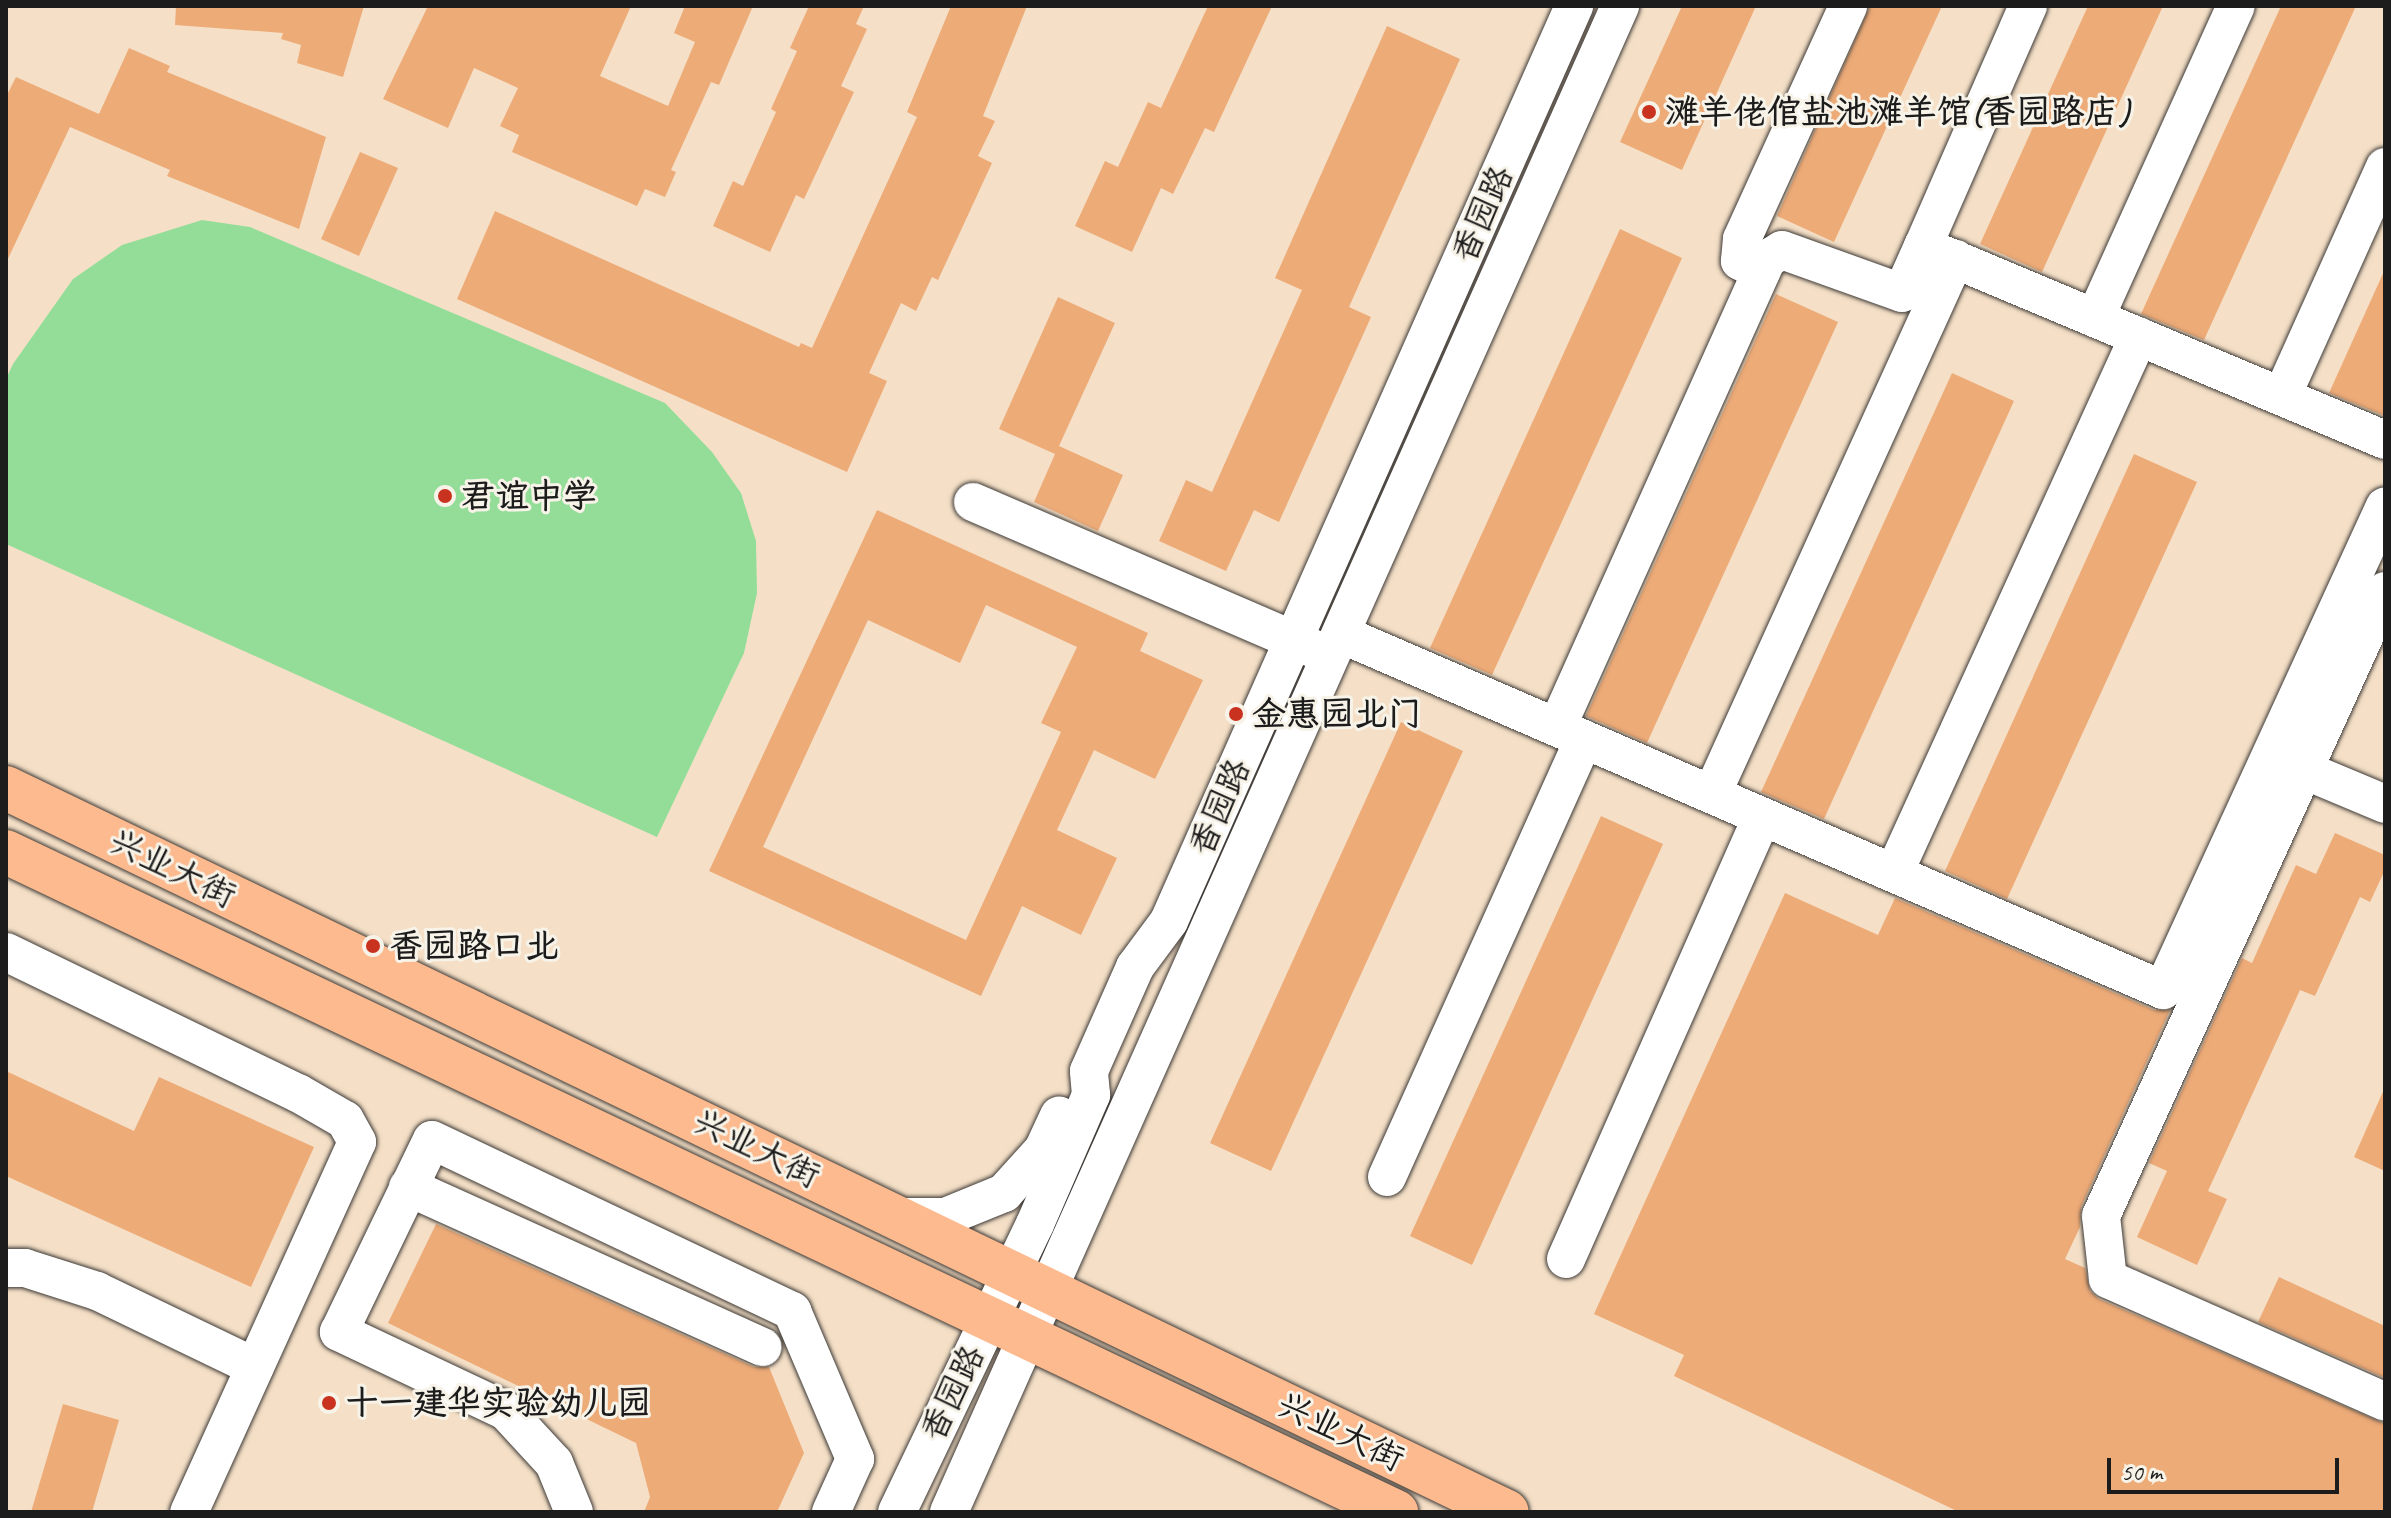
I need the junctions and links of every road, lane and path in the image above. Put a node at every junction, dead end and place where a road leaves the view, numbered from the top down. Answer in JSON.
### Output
{"nodes":[{"id":1,"x":1574,"y":6,"type":"edge"},
{"id":2,"x":1620,"y":6,"type":"edge"},
{"id":3,"x":1848,"y":6,"type":"edge"},
{"id":4,"x":2028,"y":6,"type":"edge"},
{"id":5,"x":2236,"y":6,"type":"edge"},
{"id":6,"x":2385,"y":167,"type":"edge"},
{"id":7,"x":1939,"y":252,"type":"junction"},
{"id":8,"x":1761,"y":272,"type":"junction"},
{"id":9,"x":2095,"y":318,"type":"junction"},
{"id":10,"x":2139,"y":336,"type":"junction"},
{"id":11,"x":2282,"y":396,"type":"junction"},
{"id":12,"x":2385,"y":440,"type":"edge"},
{"id":13,"x":973,"y":502,"type":"dead end"},
{"id":14,"x":2385,"y":506,"type":"edge"},
{"id":15,"x":2385,"y":591,"type":"edge"},
{"id":16,"x":1293,"y":641,"type":"junction"},
{"id":17,"x":1336,"y":645,"type":"junction"},
{"id":18,"x":1570,"y":733,"type":"junction"},
{"id":19,"x":2304,"y":770,"type":"junction"},
{"id":20,"x":6,"y":788,"type":"edge"},
{"id":21,"x":1712,"y":794,"type":"junction"},
{"id":22,"x":2385,"y":804,"type":"edge"},
{"id":23,"x":1762,"y":816,"type":"junction"},
{"id":24,"x":6,"y":852,"type":"edge"},
{"id":25,"x":1894,"y":873,"type":"junction"},
{"id":26,"x":6,"y":952,"type":"edge"},
{"id":27,"x":1089,"y":1071,"type":"junction"},
{"id":28,"x":1387,"y":1177,"type":"dead end"},
{"id":29,"x":408,"y":1187,"type":"junction"},
{"id":30,"x":901,"y":1217,"type":"junction"},
{"id":31,"x":1566,"y":1259,"type":"dead end"},
{"id":32,"x":6,"y":1268,"type":"edge"},
{"id":33,"x":1030,"y":1280,"type":"junction"},
{"id":34,"x":988,"y":1319,"type":"junction"},
{"id":35,"x":1027,"y":1338,"type":"junction"},
{"id":36,"x":763,"y":1347,"type":"dead end"},
{"id":37,"x":255,"y":1367,"type":"junction"},
{"id":38,"x":2385,"y":1402,"type":"edge"},
{"id":39,"x":189,"y":1512,"type":"edge"},
{"id":40,"x":574,"y":1512,"type":"edge"},
{"id":41,"x":831,"y":1512,"type":"edge"},
{"id":42,"x":897,"y":1512,"type":"edge"},
{"id":43,"x":949,"y":1512,"type":"edge"},
{"id":44,"x":1396,"y":1512,"type":"edge"},
{"id":45,"x":1507,"y":1512,"type":"edge"}],
"edges":[{"from":1,"to":16,"type":"street","name":"香园路"},
{"from":2,"to":17,"type":"street","name":"香园路"},
{"from":3,"to":8,"type":"street"},
{"from":4,"to":7,"type":"street"},
{"from":5,"to":9,"type":"street"},
{"from":6,"to":11,"type":"street"},
{"from":7,"to":8,"type":"street"},
{"from":7,"to":9,"type":"street"},
{"from":7,"to":21,"type":"street"},
{"from":8,"to":18,"type":"street"},
{"from":9,"to":10,"type":"street"},
{"from":10,"to":11,"type":"street"},
{"from":10,"to":25,"type":"street"},
{"from":11,"to":12,"type":"street"},
{"from":13,"to":16,"type":"street"},
{"from":14,"to":25,"type":"street"},
{"from":15,"to":19,"type":"street"},
{"from":16,"to":17,"type":"street"},
{"from":16,"to":27,"type":"street","name":"香园路"},
{"from":17,"to":18,"type":"street"},
{"from":17,"to":33,"type":"street","name":"香园路"},
{"from":18,"to":21,"type":"street"},
{"from":18,"to":28,"type":"street"},
{"from":19,"to":22,"type":"street"},
{"from":19,"to":38,"type":"street"},
{"from":20,"to":30,"type":"main road","name":"兴业大街"},
{"from":21,"to":23,"type":"street"},
{"from":23,"to":25,"type":"street"},
{"from":23,"to":31,"type":"street"},
{"from":24,"to":34,"type":"main road","name":"兴业大街"},
{"from":26,"to":37,"type":"street"},
{"from":27,"to":30,"type":"street"},
{"from":27,"to":33,"type":"street","name":"香园路"},
{"from":29,"to":36,"type":"street"},
{"from":29,"to":40,"type":"street"},
{"from":29,"to":41,"type":"street"},
{"from":30,"to":33,"type":"main road","name":"兴业大街"},
{"from":32,"to":37,"type":"street"},
{"from":33,"to":34,"type":"street","name":"香园路"},
{"from":33,"to":35,"type":"street","name":"香园路"},
{"from":33,"to":45,"type":"main road","name":"兴业大街"},
{"from":34,"to":35,"type":"main road","name":"兴业大街"},
{"from":34,"to":42,"type":"street","name":"香园路"},
{"from":35,"to":43,"type":"street","name":"香园路"},
{"from":35,"to":44,"type":"main road","name":"兴业大街"},
{"from":37,"to":39,"type":"street"}]}
